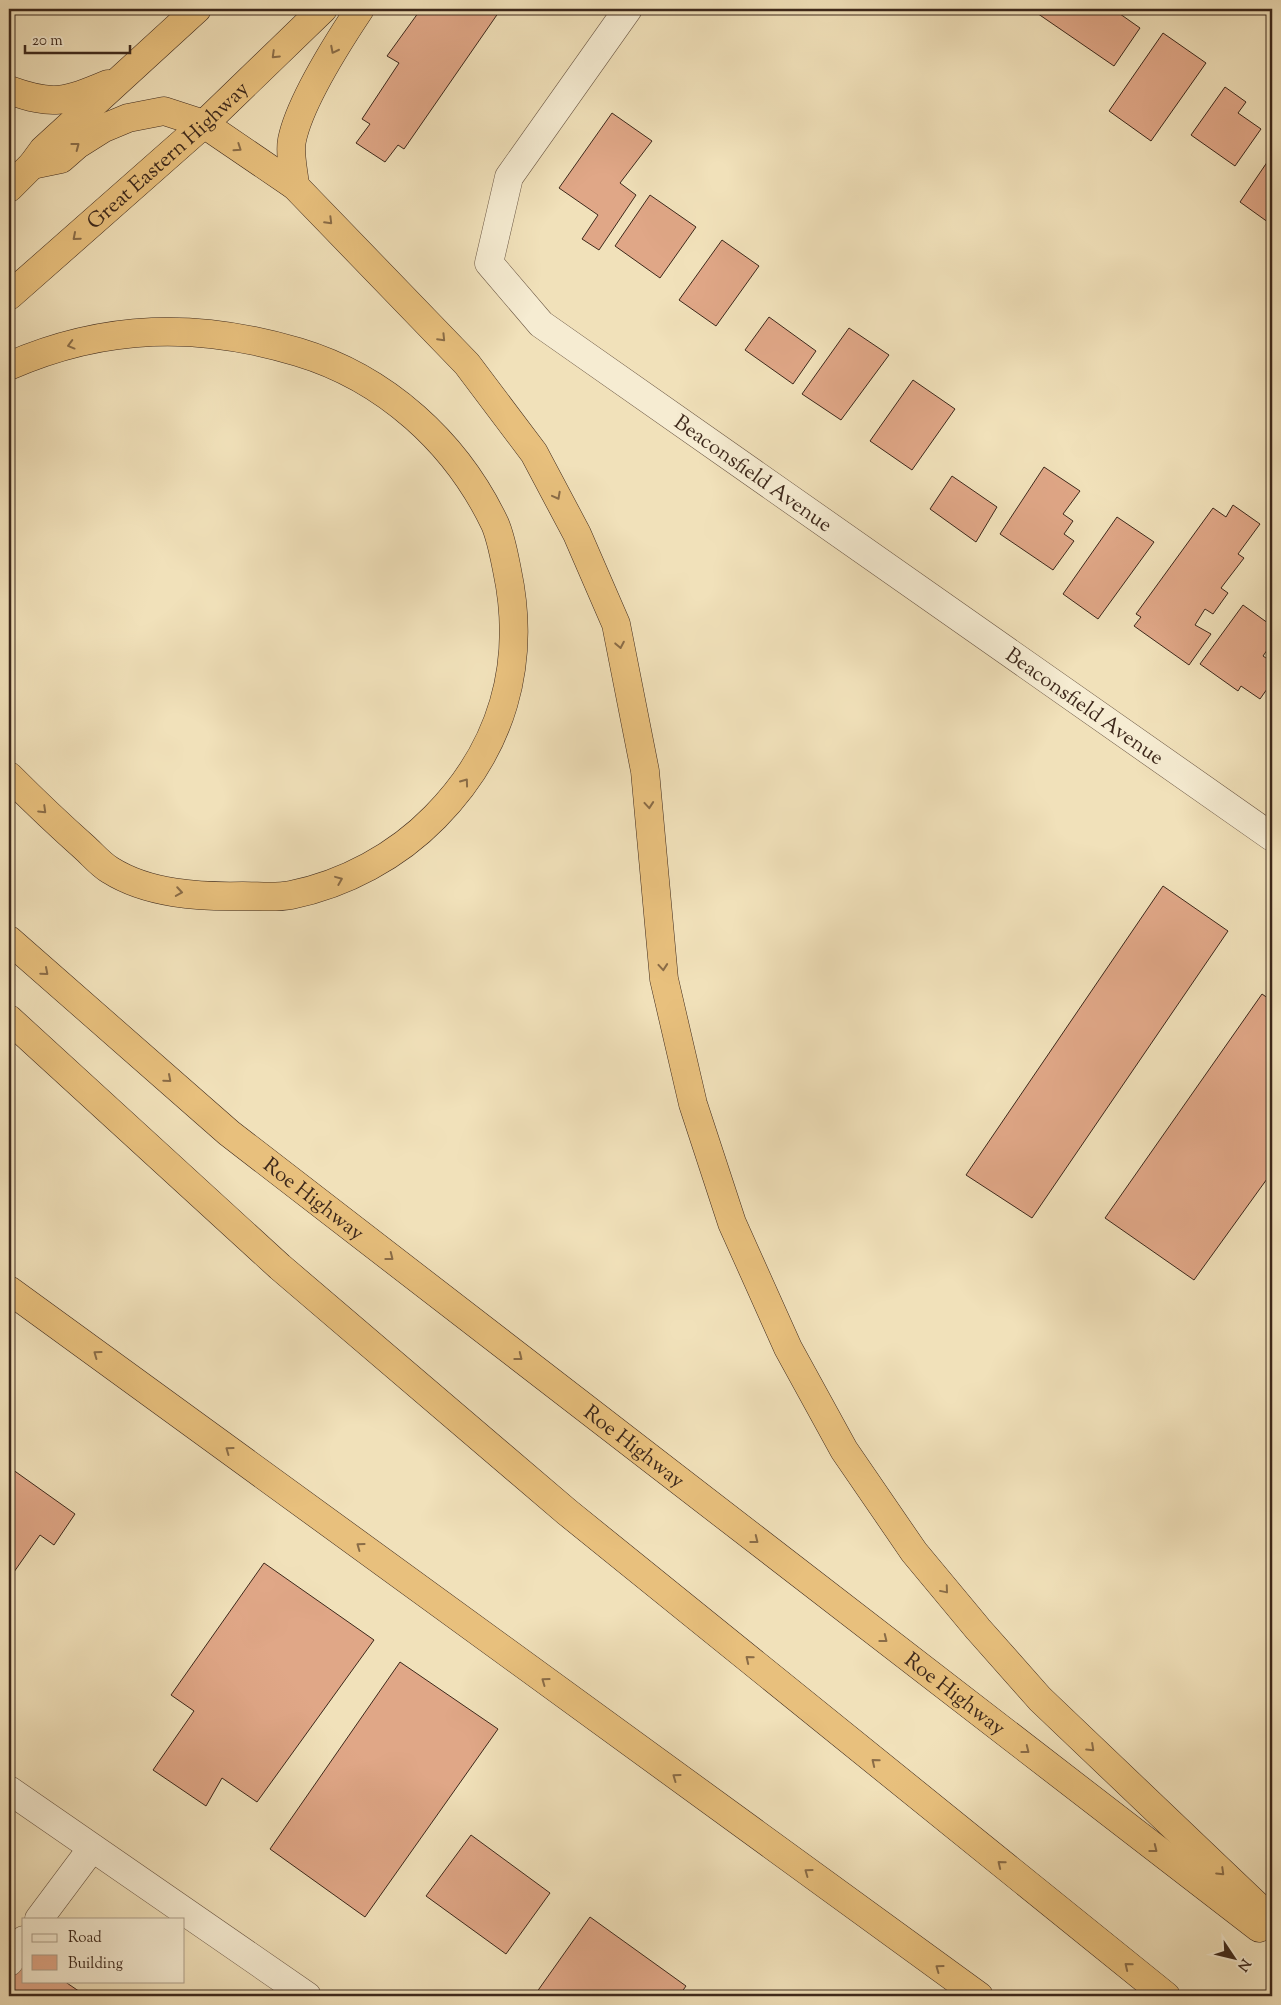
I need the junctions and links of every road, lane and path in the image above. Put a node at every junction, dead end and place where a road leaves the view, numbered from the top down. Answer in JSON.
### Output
{"nodes":[{"id":1,"x":197,"y":9,"type":"edge"},
{"id":2,"x":323,"y":9,"type":"edge"},
{"id":3,"x":360,"y":9,"type":"edge"},
{"id":4,"x":628,"y":9,"type":"edge"},
{"id":5,"x":123,"y":77,"type":"junction"},
{"id":6,"x":9,"y":90,"type":"edge"},
{"id":7,"x":204,"y":124,"type":"junction"},
{"id":8,"x":32,"y":165,"type":"junction"},
{"id":9,"x":295,"y":186,"type":"junction"},
{"id":10,"x":9,"y":188,"type":"edge"},
{"id":11,"x":9,"y":296,"type":"edge"},
{"id":12,"x":9,"y":366,"type":"edge"},
{"id":13,"x":9,"y":776,"type":"edge"},
{"id":14,"x":1272,"y":837,"type":"edge"},
{"id":15,"x":9,"y":940,"type":"edge"},
{"id":16,"x":9,"y":1019,"type":"edge"},
{"id":17,"x":9,"y":1290,"type":"edge"},
{"id":18,"x":9,"y":1790,"type":"edge"},
{"id":19,"x":92,"y":1848,"type":"junction"},
{"id":20,"x":40,"y":1918,"type":"edge"},
{"id":21,"x":1272,"y":1920,"type":"edge"},
{"id":22,"x":1272,"y":1938,"type":"edge"},
{"id":23,"x":22,"y":1943,"type":"edge"},
{"id":24,"x":9,"y":1962,"type":"edge"},
{"id":25,"x":308,"y":1996,"type":"edge"},
{"id":26,"x":979,"y":1996,"type":"edge"},
{"id":27,"x":1166,"y":1996,"type":"edge"}],
"edges":[{"from":1,"to":5,"type":"highway"},
{"from":2,"to":7,"type":"highway","name":"Great Eastern Highway","one_way":true},
{"from":3,"to":9,"type":"highway","one_way":true},
{"from":4,"to":14,"type":"street","name":"Beaconsfield Avenue"},
{"from":5,"to":6,"type":"highway"},
{"from":5,"to":8,"type":"highway"},
{"from":8,"to":7,"type":"highway","one_way":true},
{"from":7,"to":9,"type":"highway","one_way":true},
{"from":7,"to":11,"type":"highway","name":"Great Eastern Highway","one_way":true},
{"from":8,"to":10,"type":"highway"},
{"from":9,"to":21,"type":"highway","one_way":true},
{"from":13,"to":12,"type":"highway","one_way":true},
{"from":15,"to":22,"type":"highway","name":"Roe Highway","one_way":true},
{"from":27,"to":16,"type":"highway","one_way":true},
{"from":26,"to":17,"type":"highway","one_way":true},
{"from":18,"to":19,"type":"street"},
{"from":19,"to":20,"type":"street"},
{"from":19,"to":25,"type":"street"},
{"from":23,"to":24,"type":"street"}]}
